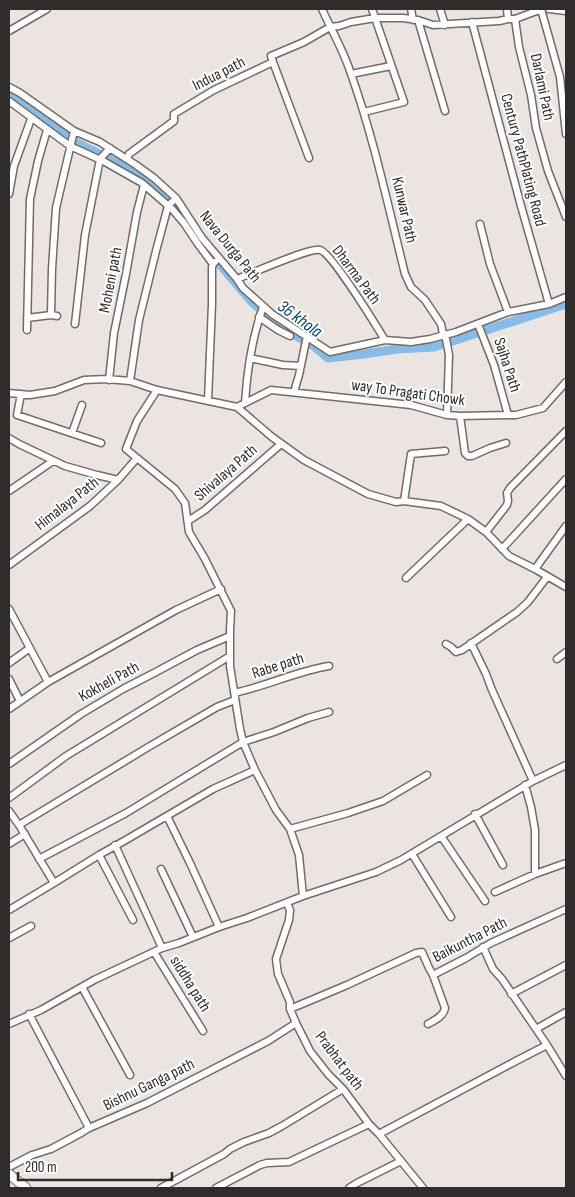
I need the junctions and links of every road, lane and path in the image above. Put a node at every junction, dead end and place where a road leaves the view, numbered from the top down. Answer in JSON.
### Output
{"nodes":[{"id":1,"x":47,"y":9,"type":"edge"},
{"id":2,"x":322,"y":9,"type":"edge"},
{"id":3,"x":372,"y":9,"type":"edge"},
{"id":4,"x":411,"y":9,"type":"edge"},
{"id":5,"x":440,"y":9,"type":"edge"},
{"id":6,"x":506,"y":9,"type":"edge"},
{"id":7,"x":542,"y":9,"type":"edge"},
{"id":8,"x":550,"y":9,"type":"edge"},
{"id":9,"x":566,"y":10,"type":"edge"},
{"id":10,"x":375,"y":18,"type":"junction"},
{"id":11,"x":512,"y":19,"type":"junction"},
{"id":12,"x":415,"y":20,"type":"junction"},
{"id":13,"x":472,"y":22,"type":"junction"},
{"id":14,"x":445,"y":24,"type":"junction"},
{"id":15,"x":330,"y":27,"type":"junction"},
{"id":16,"x":9,"y":31,"type":"edge"},
{"id":17,"x":274,"y":62,"type":"junction"},
{"id":18,"x":391,"y":66,"type":"junction"},
{"id":19,"x":352,"y":74,"type":"junction"},
{"id":20,"x":9,"y":88,"type":"edge"},
{"id":21,"x":9,"y":101,"type":"edge"},
{"id":22,"x":445,"y":111,"type":"dead end"},
{"id":23,"x":364,"y":112,"type":"junction"},
{"id":24,"x":31,"y":119,"type":"junction"},
{"id":25,"x":47,"y":130,"type":"junction"},
{"id":26,"x":74,"y":131,"type":"junction"},
{"id":27,"x":566,"y":134,"type":"edge"},
{"id":28,"x":70,"y":146,"type":"junction"},
{"id":29,"x":110,"y":148,"type":"junction"},
{"id":30,"x":309,"y":158,"type":"dead end"},
{"id":31,"x":100,"y":159,"type":"junction"},
{"id":32,"x":127,"y":159,"type":"junction"},
{"id":33,"x":144,"y":186,"type":"junction"},
{"id":34,"x":9,"y":194,"type":"edge"},
{"id":35,"x":176,"y":198,"type":"junction"},
{"id":36,"x":168,"y":206,"type":"junction"},
{"id":37,"x":566,"y":217,"type":"edge"},
{"id":38,"x":480,"y":224,"type":"dead end"},
{"id":39,"x":220,"y":259,"type":"junction"},
{"id":40,"x":213,"y":264,"type":"junction"},
{"id":41,"x":237,"y":279,"type":"junction"},
{"id":42,"x":566,"y":297,"type":"edge"},
{"id":43,"x":549,"y":304,"type":"junction"},
{"id":44,"x":263,"y":306,"type":"junction"},
{"id":45,"x":508,"y":312,"type":"junction"},
{"id":46,"x":260,"y":317,"type":"junction"},
{"id":47,"x":27,"y":318,"type":"junction"},
{"id":48,"x":75,"y":324,"type":"dead end"},
{"id":49,"x":478,"y":324,"type":"junction"},
{"id":50,"x":27,"y":330,"type":"dead end"},
{"id":51,"x":444,"y":334,"type":"junction"},
{"id":52,"x":290,"y":336,"type":"dead end"},
{"id":53,"x":307,"y":336,"type":"junction"},
{"id":54,"x":385,"y":340,"type":"junction"},
{"id":55,"x":250,"y":358,"type":"junction"},
{"id":56,"x":301,"y":366,"type":"junction"},
{"id":57,"x":109,"y":380,"type":"junction"},
{"id":58,"x":130,"y":381,"type":"junction"},
{"id":59,"x":566,"y":382,"type":"edge"},
{"id":60,"x":157,"y":390,"type":"junction"},
{"id":61,"x":294,"y":392,"type":"junction"},
{"id":62,"x":9,"y":393,"type":"edge"},
{"id":63,"x":21,"y":394,"type":"junction"},
{"id":64,"x":208,"y":401,"type":"junction"},
{"id":65,"x":245,"y":403,"type":"junction"},
{"id":66,"x":82,"y":405,"type":"dead end"},
{"id":67,"x":237,"y":407,"type":"junction"},
{"id":68,"x":447,"y":414,"type":"junction"},
{"id":69,"x":460,"y":416,"type":"junction"},
{"id":70,"x":508,"y":416,"type":"junction"},
{"id":71,"x":566,"y":430,"type":"edge"},
{"id":72,"x":72,"y":433,"type":"junction"},
{"id":73,"x":9,"y":438,"type":"edge"},
{"id":74,"x":101,"y":443,"type":"dead end"},
{"id":75,"x":506,"y":443,"type":"dead end"},
{"id":76,"x":281,"y":444,"type":"junction"},
{"id":77,"x":445,"y":451,"type":"dead end"},
{"id":78,"x":136,"y":458,"type":"junction"},
{"id":79,"x":53,"y":461,"type":"junction"},
{"id":80,"x":566,"y":479,"type":"edge"},
{"id":81,"x":118,"y":480,"type":"junction"},
{"id":82,"x":9,"y":491,"type":"edge"},
{"id":83,"x":404,"y":501,"type":"junction"},
{"id":84,"x":468,"y":519,"type":"junction"},
{"id":85,"x":188,"y":521,"type":"junction"},
{"id":86,"x":566,"y":526,"type":"edge"},
{"id":87,"x":486,"y":532,"type":"junction"},
{"id":88,"x":502,"y":549,"type":"junction"},
{"id":89,"x":9,"y":565,"type":"edge"},
{"id":90,"x":535,"y":569,"type":"junction"},
{"id":91,"x":548,"y":577,"type":"junction"},
{"id":92,"x":406,"y":578,"type":"dead end"},
{"id":93,"x":566,"y":586,"type":"edge"},
{"id":94,"x":221,"y":590,"type":"junction"},
{"id":95,"x":9,"y":608,"type":"edge"},
{"id":96,"x":230,"y":636,"type":"junction"},
{"id":97,"x":446,"y":644,"type":"dead end"},
{"id":98,"x":471,"y":644,"type":"junction"},
{"id":99,"x":30,"y":648,"type":"junction"},
{"id":100,"x":566,"y":652,"type":"edge"},
{"id":101,"x":230,"y":656,"type":"junction"},
{"id":102,"x":557,"y":659,"type":"dead end"},
{"id":103,"x":9,"y":662,"type":"edge"},
{"id":104,"x":329,"y":666,"type":"dead end"},
{"id":105,"x":9,"y":679,"type":"edge"},
{"id":106,"x":48,"y":682,"type":"junction"},
{"id":107,"x":234,"y":693,"type":"junction"},
{"id":108,"x":235,"y":700,"type":"junction"},
{"id":109,"x":20,"y":701,"type":"junction"},
{"id":110,"x":9,"y":710,"type":"edge"},
{"id":111,"x":328,"y":712,"type":"dead end"},
{"id":112,"x":243,"y":742,"type":"junction"},
{"id":113,"x":9,"y":764,"type":"edge"},
{"id":114,"x":566,"y":765,"type":"edge"},
{"id":115,"x":255,"y":770,"type":"junction"},
{"id":116,"x":427,"y":775,"type":"dead end"},
{"id":117,"x":533,"y":780,"type":"junction"},
{"id":118,"x":525,"y":785,"type":"junction"},
{"id":119,"x":9,"y":798,"type":"edge"},
{"id":120,"x":9,"y":811,"type":"edge"},
{"id":121,"x":475,"y":814,"type":"junction"},
{"id":122,"x":167,"y":816,"type":"junction"},
{"id":123,"x":19,"y":825,"type":"junction"},
{"id":124,"x":290,"y":829,"type":"junction"},
{"id":125,"x":25,"y":834,"type":"junction"},
{"id":126,"x":441,"y":836,"type":"junction"},
{"id":127,"x":9,"y":844,"type":"edge"},
{"id":128,"x":115,"y":845,"type":"junction"},
{"id":129,"x":412,"y":854,"type":"junction"},
{"id":130,"x":98,"y":855,"type":"junction"},
{"id":131,"x":39,"y":859,"type":"junction"},
{"id":132,"x":566,"y":863,"type":"edge"},
{"id":133,"x":502,"y":865,"type":"dead end"},
{"id":134,"x":162,"y":869,"type":"dead end"},
{"id":135,"x":535,"y":874,"type":"junction"},
{"id":136,"x":54,"y":883,"type":"junction"},
{"id":137,"x":495,"y":892,"type":"dead end"},
{"id":138,"x":303,"y":896,"type":"junction"},
{"id":139,"x":485,"y":902,"type":"dead end"},
{"id":140,"x":287,"y":903,"type":"junction"},
{"id":141,"x":9,"y":910,"type":"edge"},
{"id":142,"x":566,"y":910,"type":"edge"},
{"id":143,"x":451,"y":917,"type":"dead end"},
{"id":144,"x":133,"y":920,"type":"dead end"},
{"id":145,"x":31,"y":926,"type":"dead end"},
{"id":146,"x":219,"y":927,"type":"junction"},
{"id":147,"x":194,"y":937,"type":"junction"},
{"id":148,"x":9,"y":938,"type":"edge"},
{"id":149,"x":162,"y":948,"type":"junction"},
{"id":150,"x":483,"y":948,"type":"junction"},
{"id":151,"x":154,"y":952,"type":"junction"},
{"id":152,"x":566,"y":965,"type":"edge"},
{"id":153,"x":433,"y":975,"type":"junction"},
{"id":154,"x":82,"y":986,"type":"junction"},
{"id":155,"x":511,"y":994,"type":"junction"},
{"id":156,"x":290,"y":1009,"type":"junction"},
{"id":157,"x":566,"y":1012,"type":"edge"},
{"id":158,"x":29,"y":1014,"type":"junction"},
{"id":159,"x":296,"y":1023,"type":"junction"},
{"id":160,"x":9,"y":1024,"type":"edge"},
{"id":161,"x":428,"y":1024,"type":"dead end"},
{"id":162,"x":536,"y":1029,"type":"junction"},
{"id":163,"x":203,"y":1030,"type":"dead end"},
{"id":164,"x":547,"y":1045,"type":"junction"},
{"id":165,"x":130,"y":1075,"type":"dead end"},
{"id":166,"x":566,"y":1076,"type":"edge"},
{"id":167,"x":344,"y":1090,"type":"junction"},
{"id":168,"x":369,"y":1124,"type":"junction"},
{"id":169,"x":89,"y":1128,"type":"junction"},
{"id":170,"x":380,"y":1134,"type":"junction"},
{"id":171,"x":400,"y":1161,"type":"junction"},
{"id":172,"x":10,"y":1170,"type":"edge"},
{"id":173,"x":26,"y":1188,"type":"edge"},
{"id":174,"x":161,"y":1188,"type":"edge"},
{"id":175,"x":216,"y":1188,"type":"edge"},
{"id":176,"x":349,"y":1188,"type":"edge"},
{"id":177,"x":423,"y":1188,"type":"edge"}],
"edges":[{"from":1,"to":16,"type":"street"},
{"from":2,"to":15,"type":"street","name":"Kunwar Path"},
{"from":3,"to":10,"type":"street"},
{"from":4,"to":12,"type":"street"},
{"from":5,"to":14,"type":"street"},
{"from":6,"to":11,"type":"street","name":"Darlami Path"},
{"from":7,"to":11,"type":"street"},
{"from":7,"to":27,"type":"street"},
{"from":8,"to":9,"type":"street"},
{"from":10,"to":12,"type":"street"},
{"from":10,"to":15,"type":"street"},
{"from":10,"to":18,"type":"street"},
{"from":11,"to":13,"type":"street"},
{"from":11,"to":37,"type":"street","name":"Darlami Path"},
{"from":12,"to":14,"type":"street"},
{"from":12,"to":22,"type":"street"},
{"from":13,"to":14,"type":"street"},
{"from":13,"to":43,"type":"street","name":"Century PathPlating Road"},
{"from":15,"to":17,"type":"street","name":"Indua path"},
{"from":15,"to":19,"type":"street","name":"Kunwar Path"},
{"from":17,"to":30,"type":"street"},
{"from":17,"to":32,"type":"street","name":"Indua path"},
{"from":18,"to":19,"type":"street"},
{"from":18,"to":23,"type":"street"},
{"from":19,"to":23,"type":"street","name":"Kunwar Path"},
{"from":20,"to":26,"type":"street","name":"Nava Durga Path"},
{"from":21,"to":24,"type":"street"},
{"from":23,"to":51,"type":"street","name":"Kunwar Path"},
{"from":24,"to":25,"type":"street"},
{"from":24,"to":34,"type":"street"},
{"from":25,"to":28,"type":"street"},
{"from":25,"to":47,"type":"street"},
{"from":26,"to":28,"type":"street"},
{"from":26,"to":29,"type":"street","name":"Nava Durga Path"},
{"from":28,"to":31,"type":"street"},
{"from":28,"to":47,"type":"street"},
{"from":29,"to":31,"type":"street"},
{"from":29,"to":32,"type":"street","name":"Nava Durga Path"},
{"from":31,"to":33,"type":"street"},
{"from":31,"to":48,"type":"street"},
{"from":32,"to":35,"type":"street","name":"Nava Durga Path"},
{"from":33,"to":36,"type":"street"},
{"from":33,"to":57,"type":"street","name":"Moheni path"},
{"from":35,"to":36,"type":"street"},
{"from":35,"to":39,"type":"street","name":"Nava Durga Path"},
{"from":36,"to":40,"type":"street"},
{"from":36,"to":58,"type":"street"},
{"from":38,"to":45,"type":"street"},
{"from":39,"to":40,"type":"street"},
{"from":39,"to":41,"type":"street","name":"Nava Durga Path"},
{"from":40,"to":64,"type":"street"},
{"from":41,"to":44,"type":"street","name":"Nava Durga Path"},
{"from":41,"to":54,"type":"street","name":"Dharma Path"},
{"from":42,"to":43,"type":"street","name":"Nava Durga Path"},
{"from":43,"to":45,"type":"street","name":"Nava Durga Path"},
{"from":44,"to":46,"type":"street"},
{"from":44,"to":53,"type":"street","name":"Nava Durga Path"},
{"from":45,"to":49,"type":"street","name":"Nava Durga Path"},
{"from":46,"to":52,"type":"street"},
{"from":46,"to":55,"type":"street"},
{"from":47,"to":50,"type":"street"},
{"from":49,"to":51,"type":"street","name":"Nava Durga Path"},
{"from":49,"to":70,"type":"street","name":"Sajha Path"},
{"from":51,"to":54,"type":"street","name":"Nava Durga Path"},
{"from":51,"to":68,"type":"street","name":"Kunwar Path"},
{"from":53,"to":54,"type":"street","name":"Nava Durga Path"},
{"from":53,"to":56,"type":"street"},
{"from":55,"to":56,"type":"street"},
{"from":55,"to":65,"type":"street"},
{"from":56,"to":61,"type":"street"},
{"from":57,"to":58,"type":"street"},
{"from":57,"to":63,"type":"street"},
{"from":58,"to":60,"type":"street"},
{"from":59,"to":70,"type":"street","name":"way To Pragati Chowk"},
{"from":60,"to":64,"type":"street"},
{"from":60,"to":78,"type":"street"},
{"from":61,"to":65,"type":"street","name":"way To Pragati Chowk"},
{"from":61,"to":68,"type":"street","name":"way To Pragati Chowk"},
{"from":62,"to":63,"type":"street"},
{"from":63,"to":72,"type":"street"},
{"from":64,"to":67,"type":"street"},
{"from":65,"to":67,"type":"street","name":"way To Pragati Chowk"},
{"from":66,"to":72,"type":"street"},
{"from":67,"to":76,"type":"street"},
{"from":68,"to":69,"type":"street","name":"way To Pragati Chowk"},
{"from":69,"to":70,"type":"street","name":"way To Pragati Chowk"},
{"from":69,"to":75,"type":"street"},
{"from":71,"to":87,"type":"street"},
{"from":72,"to":74,"type":"street"},
{"from":73,"to":79,"type":"street"},
{"from":76,"to":83,"type":"street"},
{"from":76,"to":85,"type":"street","name":"Shivalaya Path"},
{"from":77,"to":83,"type":"street"},
{"from":78,"to":81,"type":"street","name":"Himalaya Path"},
{"from":78,"to":85,"type":"street"},
{"from":79,"to":81,"type":"street"},
{"from":79,"to":82,"type":"street"},
{"from":80,"to":88,"type":"street"},
{"from":81,"to":89,"type":"street","name":"Himalaya Path"},
{"from":83,"to":84,"type":"street"},
{"from":84,"to":87,"type":"street"},
{"from":84,"to":92,"type":"street"},
{"from":85,"to":94,"type":"street"},
{"from":86,"to":90,"type":"street"},
{"from":87,"to":88,"type":"street"},
{"from":88,"to":90,"type":"street"},
{"from":90,"to":91,"type":"street"},
{"from":91,"to":93,"type":"street"},
{"from":91,"to":98,"type":"street"},
{"from":94,"to":96,"type":"street"},
{"from":94,"to":106,"type":"street"},
{"from":95,"to":99,"type":"street"},
{"from":96,"to":101,"type":"street"},
{"from":96,"to":113,"type":"street","name":"Kokheli Path"},
{"from":97,"to":98,"type":"street"},
{"from":98,"to":117,"type":"street"},
{"from":99,"to":103,"type":"street"},
{"from":99,"to":106,"type":"street"},
{"from":100,"to":102,"type":"street"},
{"from":101,"to":107,"type":"street"},
{"from":101,"to":119,"type":"street"},
{"from":104,"to":107,"type":"street","name":"Rabe path"},
{"from":105,"to":109,"type":"street"},
{"from":106,"to":109,"type":"street"},
{"from":107,"to":108,"type":"street"},
{"from":108,"to":112,"type":"street"},
{"from":108,"to":123,"type":"street"},
{"from":109,"to":110,"type":"street"},
{"from":111,"to":112,"type":"street"},
{"from":112,"to":115,"type":"street"},
{"from":112,"to":131,"type":"street"},
{"from":114,"to":117,"type":"street"},
{"from":115,"to":122,"type":"street"},
{"from":115,"to":124,"type":"street"},
{"from":116,"to":124,"type":"street"},
{"from":117,"to":118,"type":"street"},
{"from":118,"to":121,"type":"street"},
{"from":118,"to":135,"type":"street"},
{"from":120,"to":123,"type":"street"},
{"from":121,"to":126,"type":"street"},
{"from":121,"to":133,"type":"street"},
{"from":122,"to":128,"type":"street"},
{"from":122,"to":146,"type":"street"},
{"from":123,"to":125,"type":"street"},
{"from":124,"to":138,"type":"street"},
{"from":125,"to":127,"type":"street"},
{"from":125,"to":131,"type":"street"},
{"from":126,"to":129,"type":"street"},
{"from":126,"to":139,"type":"street"},
{"from":128,"to":130,"type":"street"},
{"from":128,"to":149,"type":"street"},
{"from":129,"to":138,"type":"street"},
{"from":129,"to":143,"type":"street"},
{"from":130,"to":136,"type":"street"},
{"from":130,"to":144,"type":"street"},
{"from":131,"to":136,"type":"street"},
{"from":132,"to":135,"type":"street"},
{"from":134,"to":147,"type":"street"},
{"from":135,"to":137,"type":"street"},
{"from":136,"to":141,"type":"street"},
{"from":138,"to":140,"type":"street"},
{"from":140,"to":146,"type":"street"},
{"from":140,"to":156,"type":"street","name":"Prabhat path"},
{"from":142,"to":150,"type":"street","name":"Baikuntha Path"},
{"from":145,"to":148,"type":"street"},
{"from":146,"to":147,"type":"street"},
{"from":147,"to":149,"type":"street"},
{"from":149,"to":151,"type":"street"},
{"from":150,"to":153,"type":"street","name":"Baikuntha Path"},
{"from":150,"to":155,"type":"street"},
{"from":151,"to":154,"type":"street"},
{"from":151,"to":163,"type":"street","name":"siddha path"},
{"from":152,"to":155,"type":"street"},
{"from":153,"to":156,"type":"street","name":"Baikuntha Path"},
{"from":153,"to":161,"type":"street"},
{"from":154,"to":158,"type":"street"},
{"from":154,"to":165,"type":"street"},
{"from":155,"to":162,"type":"street"},
{"from":156,"to":159,"type":"street","name":"Prabhat path"},
{"from":157,"to":162,"type":"street"},
{"from":158,"to":160,"type":"street"},
{"from":158,"to":169,"type":"street"},
{"from":159,"to":167,"type":"street","name":"Prabhat path"},
{"from":159,"to":169,"type":"street","name":"Bishnu Ganga path"},
{"from":162,"to":164,"type":"street"},
{"from":164,"to":166,"type":"street"},
{"from":164,"to":170,"type":"street"},
{"from":167,"to":168,"type":"street","name":"Prabhat path"},
{"from":167,"to":174,"type":"street"},
{"from":168,"to":170,"type":"street","name":"Prabhat path"},
{"from":168,"to":175,"type":"street"},
{"from":169,"to":172,"type":"street","name":"Bishnu Ganga path"},
{"from":170,"to":171,"type":"street","name":"Prabhat path"},
{"from":171,"to":176,"type":"street"},
{"from":171,"to":177,"type":"street","name":"Prabhat path"},
{"from":172,"to":173,"type":"highway"}]}
